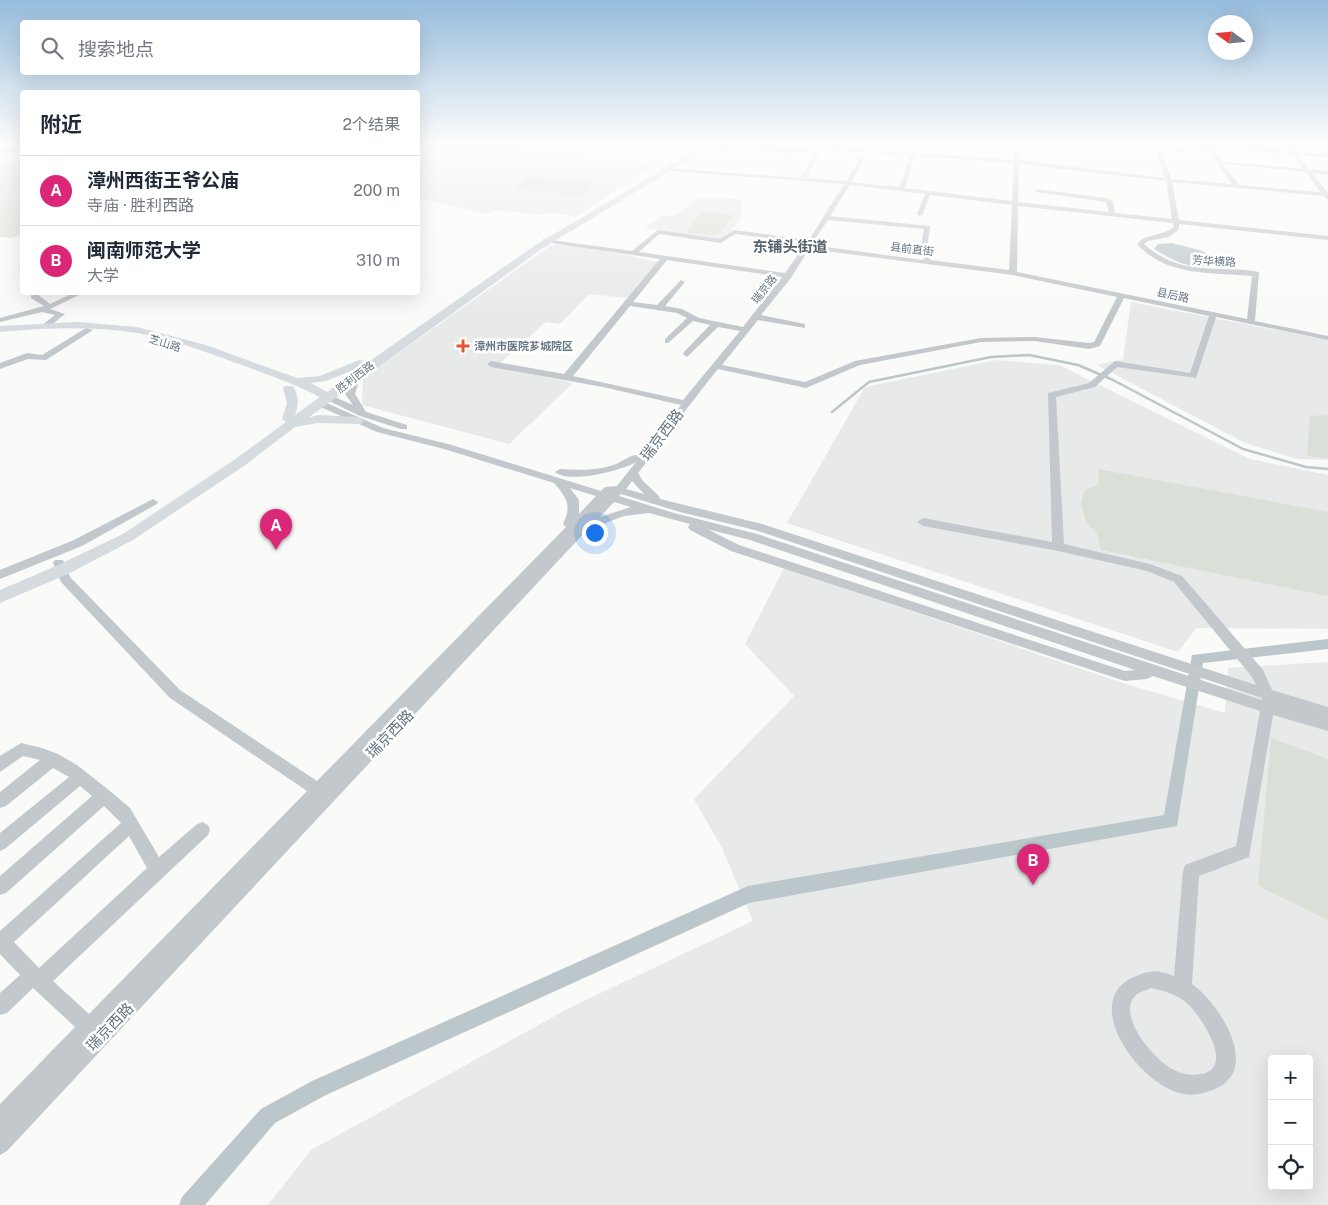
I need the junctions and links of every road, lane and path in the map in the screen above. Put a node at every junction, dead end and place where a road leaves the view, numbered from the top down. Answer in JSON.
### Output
{"nodes":[{"id":1,"x":616,"y":199,"type":"edge"},
{"id":2,"x":838,"y":199,"type":"edge"},
{"id":3,"x":926,"y":199,"type":"edge"},
{"id":4,"x":983,"y":199,"type":"edge"},
{"id":5,"x":985,"y":199,"type":"edge"},
{"id":6,"x":1016,"y":199,"type":"edge"},
{"id":7,"x":1101,"y":199,"type":"edge"},
{"id":8,"x":1172,"y":199,"type":"edge"},
{"id":9,"x":1016,"y":203,"type":"junction"},
{"id":10,"x":1112,"y":213,"type":"junction"},
{"id":11,"x":920,"y":214,"type":"dead end"},
{"id":12,"x":827,"y":218,"type":"junction"},
{"id":13,"x":1176,"y":220,"type":"junction"},
{"id":14,"x":1328,"y":237,"type":"edge"},
{"id":15,"x":549,"y":240,"type":"junction"},
{"id":16,"x":809,"y":244,"type":"junction"},
{"id":17,"x":635,"y":252,"type":"junction"},
{"id":18,"x":666,"y":257,"type":"junction"},
{"id":19,"x":926,"y":262,"type":"junction"},
{"id":20,"x":1013,"y":273,"type":"junction"},
{"id":21,"x":788,"y":276,"type":"junction"},
{"id":22,"x":682,"y":282,"type":"dead end"},
{"id":23,"x":76,"y":295,"type":"edge"},
{"id":24,"x":1122,"y":295,"type":"junction"},
{"id":25,"x":34,"y":296,"type":"dead end"},
{"id":26,"x":628,"y":303,"type":"junction"},
{"id":27,"x":658,"y":308,"type":"junction"},
{"id":28,"x":46,"y":309,"type":"junction"},
{"id":29,"x":1213,"y":315,"type":"junction"},
{"id":30,"x":692,"y":317,"type":"junction"},
{"id":31,"x":756,"y":317,"type":"junction"},
{"id":32,"x":0,"y":320,"type":"edge"},
{"id":33,"x":1251,"y":323,"type":"junction"},
{"id":34,"x":716,"y":324,"type":"junction"},
{"id":35,"x":46,"y":325,"type":"junction"},
{"id":36,"x":802,"y":326,"type":"dead end"},
{"id":37,"x":0,"y":329,"type":"edge"},
{"id":38,"x":89,"y":330,"type":"junction"},
{"id":39,"x":746,"y":330,"type":"junction"},
{"id":40,"x":0,"y":333,"type":"edge"},
{"id":41,"x":1328,"y":338,"type":"edge"},
{"id":42,"x":668,"y":340,"type":"dead end"},
{"id":43,"x":688,"y":354,"type":"dead end"},
{"id":44,"x":368,"y":360,"type":"junction"},
{"id":45,"x":491,"y":364,"type":"dead end"},
{"id":46,"x":0,"y":366,"type":"edge"},
{"id":47,"x":716,"y":366,"type":"junction"},
{"id":48,"x":356,"y":375,"type":"junction"},
{"id":49,"x":567,"y":377,"type":"junction"},
{"id":50,"x":294,"y":385,"type":"junction"},
{"id":51,"x":321,"y":399,"type":"junction"},
{"id":52,"x":685,"y":403,"type":"junction"},
{"id":53,"x":360,"y":418,"type":"junction"},
{"id":54,"x":290,"y":422,"type":"junction"},
{"id":55,"x":637,"y":456,"type":"junction"},
{"id":56,"x":633,"y":472,"type":"junction"},
{"id":57,"x":559,"y":476,"type":"junction"},
{"id":58,"x":612,"y":491,"type":"junction"},
{"id":59,"x":154,"y":502,"type":"dead end"},
{"id":60,"x":684,"y":510,"type":"junction"},
{"id":61,"x":668,"y":511,"type":"junction"},
{"id":62,"x":923,"y":522,"type":"dead end"},
{"id":63,"x":582,"y":530,"type":"junction"},
{"id":64,"x":565,"y":532,"type":"junction"},
{"id":65,"x":756,"y":532,"type":"junction"},
{"id":66,"x":1058,"y":547,"type":"junction"},
{"id":67,"x":81,"y":548,"type":"junction"},
{"id":68,"x":60,"y":567,"type":"junction"},
{"id":69,"x":0,"y":575,"type":"edge"},
{"id":70,"x":0,"y":586,"type":"edge"},
{"id":71,"x":0,"y":597,"type":"edge"},
{"id":72,"x":1328,"y":713,"type":"edge"},
{"id":73,"x":1328,"y":725,"type":"edge"},
{"id":74,"x":53,"y":759,"type":"junction"},
{"id":75,"x":0,"y":765,"type":"edge"},
{"id":76,"x":80,"y":777,"type":"junction"},
{"id":77,"x":317,"y":789,"type":"junction"},
{"id":78,"x":104,"y":796,"type":"junction"},
{"id":79,"x":0,"y":801,"type":"edge"},
{"id":80,"x":131,"y":824,"type":"junction"},
{"id":81,"x":202,"y":830,"type":"dead end"},
{"id":82,"x":0,"y":843,"type":"edge"},
{"id":83,"x":157,"y":870,"type":"junction"},
{"id":84,"x":0,"y":888,"type":"edge"},
{"id":85,"x":1,"y":941,"type":"edge"},
{"id":86,"x":36,"y":978,"type":"junction"},
{"id":87,"x":1182,"y":988,"type":"junction"},
{"id":88,"x":0,"y":1006,"type":"edge"},
{"id":89,"x":88,"y":1026,"type":"junction"},
{"id":90,"x":0,"y":1118,"type":"edge"},
{"id":91,"x":0,"y":1144,"type":"edge"}],
"edges":[{"from":1,"to":15,"type":"main road","name":"胜利西路"},
{"from":2,"to":12,"type":"street","name":"瑞京路"},
{"from":3,"to":11,"type":"street"},
{"from":4,"to":9,"type":"street"},
{"from":5,"to":9,"type":"street"},
{"from":6,"to":9,"type":"street"},
{"from":7,"to":10,"type":"street"},
{"from":8,"to":13,"type":"street"},
{"from":9,"to":10,"type":"street"},
{"from":9,"to":20,"type":"street"},
{"from":10,"to":13,"type":"street"},
{"from":12,"to":16,"type":"street","name":"瑞京路"},
{"from":12,"to":19,"type":"street"},
{"from":13,"to":14,"type":"street"},
{"from":13,"to":33,"type":"street","name":"芳华横路"},
{"from":15,"to":17,"type":"street"},
{"from":15,"to":44,"type":"main road"},
{"from":15,"to":48,"type":"main road","name":"胜利西路"},
{"from":16,"to":17,"type":"street","name":"县前直街"},
{"from":16,"to":19,"type":"street","name":"县前直街"},
{"from":16,"to":21,"type":"street","name":"瑞京路"},
{"from":17,"to":18,"type":"street"},
{"from":18,"to":21,"type":"street"},
{"from":18,"to":26,"type":"street"},
{"from":19,"to":20,"type":"street","name":"县前直街"},
{"from":20,"to":24,"type":"street","name":"县后路"},
{"from":21,"to":31,"type":"street","name":"瑞京路"},
{"from":22,"to":27,"type":"street"},
{"from":23,"to":28,"type":"street"},
{"from":24,"to":29,"type":"street","name":"县后路"},
{"from":24,"to":47,"type":"street"},
{"from":25,"to":28,"type":"street"},
{"from":26,"to":27,"type":"street"},
{"from":26,"to":49,"type":"street"},
{"from":27,"to":30,"type":"street"},
{"from":28,"to":32,"type":"street"},
{"from":28,"to":35,"type":"street"},
{"from":29,"to":33,"type":"street","name":"县后路"},
{"from":29,"to":66,"type":"street"},
{"from":30,"to":34,"type":"street"},
{"from":30,"to":42,"type":"street"},
{"from":31,"to":36,"type":"street"},
{"from":31,"to":39,"type":"street","name":"瑞京路"},
{"from":33,"to":41,"type":"street","name":"县后路"},
{"from":34,"to":39,"type":"street"},
{"from":34,"to":43,"type":"street"},
{"from":35,"to":37,"type":"main road"},
{"from":35,"to":50,"type":"main road"},
{"from":38,"to":40,"type":"main road","name":"芝山路"},
{"from":38,"to":46,"type":"street"},
{"from":38,"to":50,"type":"main road","name":"芝山路"},
{"from":39,"to":47,"type":"street","name":"瑞京路"},
{"from":44,"to":50,"type":"main road"},
{"from":44,"to":51,"type":"main road"},
{"from":45,"to":49,"type":"street"},
{"from":47,"to":52,"type":"street","name":"瑞京路"},
{"from":48,"to":51,"type":"main road","name":"胜利西路"},
{"from":48,"to":53,"type":"street"},
{"from":49,"to":52,"type":"street"},
{"from":50,"to":51,"type":"main road","name":"芝山路"},
{"from":50,"to":54,"type":"main road"},
{"from":51,"to":53,"type":"street"},
{"from":51,"to":54,"type":"main road","name":"胜利西路"},
{"from":52,"to":55,"type":"street","name":"瑞京西路"},
{"from":52,"to":56,"type":"street","name":"瑞京西路"},
{"from":53,"to":54,"type":"main road"},
{"from":53,"to":57,"type":"street"},
{"from":54,"to":67,"type":"main road"},
{"from":54,"to":68,"type":"main road","name":"胜利西路"},
{"from":55,"to":57,"type":"street"},
{"from":55,"to":58,"type":"street","name":"瑞京西路"},
{"from":56,"to":58,"type":"street","name":"瑞京西路"},
{"from":56,"to":61,"type":"street"},
{"from":57,"to":58,"type":"street"},
{"from":57,"to":64,"type":"street"},
{"from":58,"to":61,"type":"street"},
{"from":58,"to":63,"type":"street","name":"瑞京西路"},
{"from":58,"to":64,"type":"street","name":"瑞京西路"},
{"from":59,"to":67,"type":"street"},
{"from":60,"to":61,"type":"street"},
{"from":60,"to":61,"type":"street"},
{"from":60,"to":65,"type":"street"},
{"from":61,"to":63,"type":"street"},
{"from":61,"to":65,"type":"street"},
{"from":62,"to":66,"type":"street"},
{"from":63,"to":91,"type":"street","name":"瑞京西路"},
{"from":64,"to":77,"type":"street","name":"瑞京西路"},
{"from":65,"to":72,"type":"street"},
{"from":65,"to":73,"type":"street"},
{"from":66,"to":87,"type":"street"},
{"from":67,"to":68,"type":"main road"},
{"from":67,"to":69,"type":"street"},
{"from":68,"to":70,"type":"main road"},
{"from":68,"to":71,"type":"main road","name":"胜利西路"},
{"from":68,"to":77,"type":"street"},
{"from":74,"to":75,"type":"street"},
{"from":74,"to":76,"type":"street"},
{"from":74,"to":79,"type":"street"},
{"from":76,"to":78,"type":"street"},
{"from":76,"to":82,"type":"street"},
{"from":77,"to":89,"type":"street","name":"瑞京西路"},
{"from":78,"to":80,"type":"street"},
{"from":78,"to":84,"type":"street"},
{"from":80,"to":83,"type":"street"},
{"from":80,"to":85,"type":"street"},
{"from":81,"to":83,"type":"street"},
{"from":83,"to":86,"type":"street"},
{"from":85,"to":86,"type":"street"},
{"from":86,"to":88,"type":"street"},
{"from":86,"to":89,"type":"street"},
{"from":87,"to":87,"type":"street"},
{"from":89,"to":90,"type":"street","name":"瑞京西路"}]}
